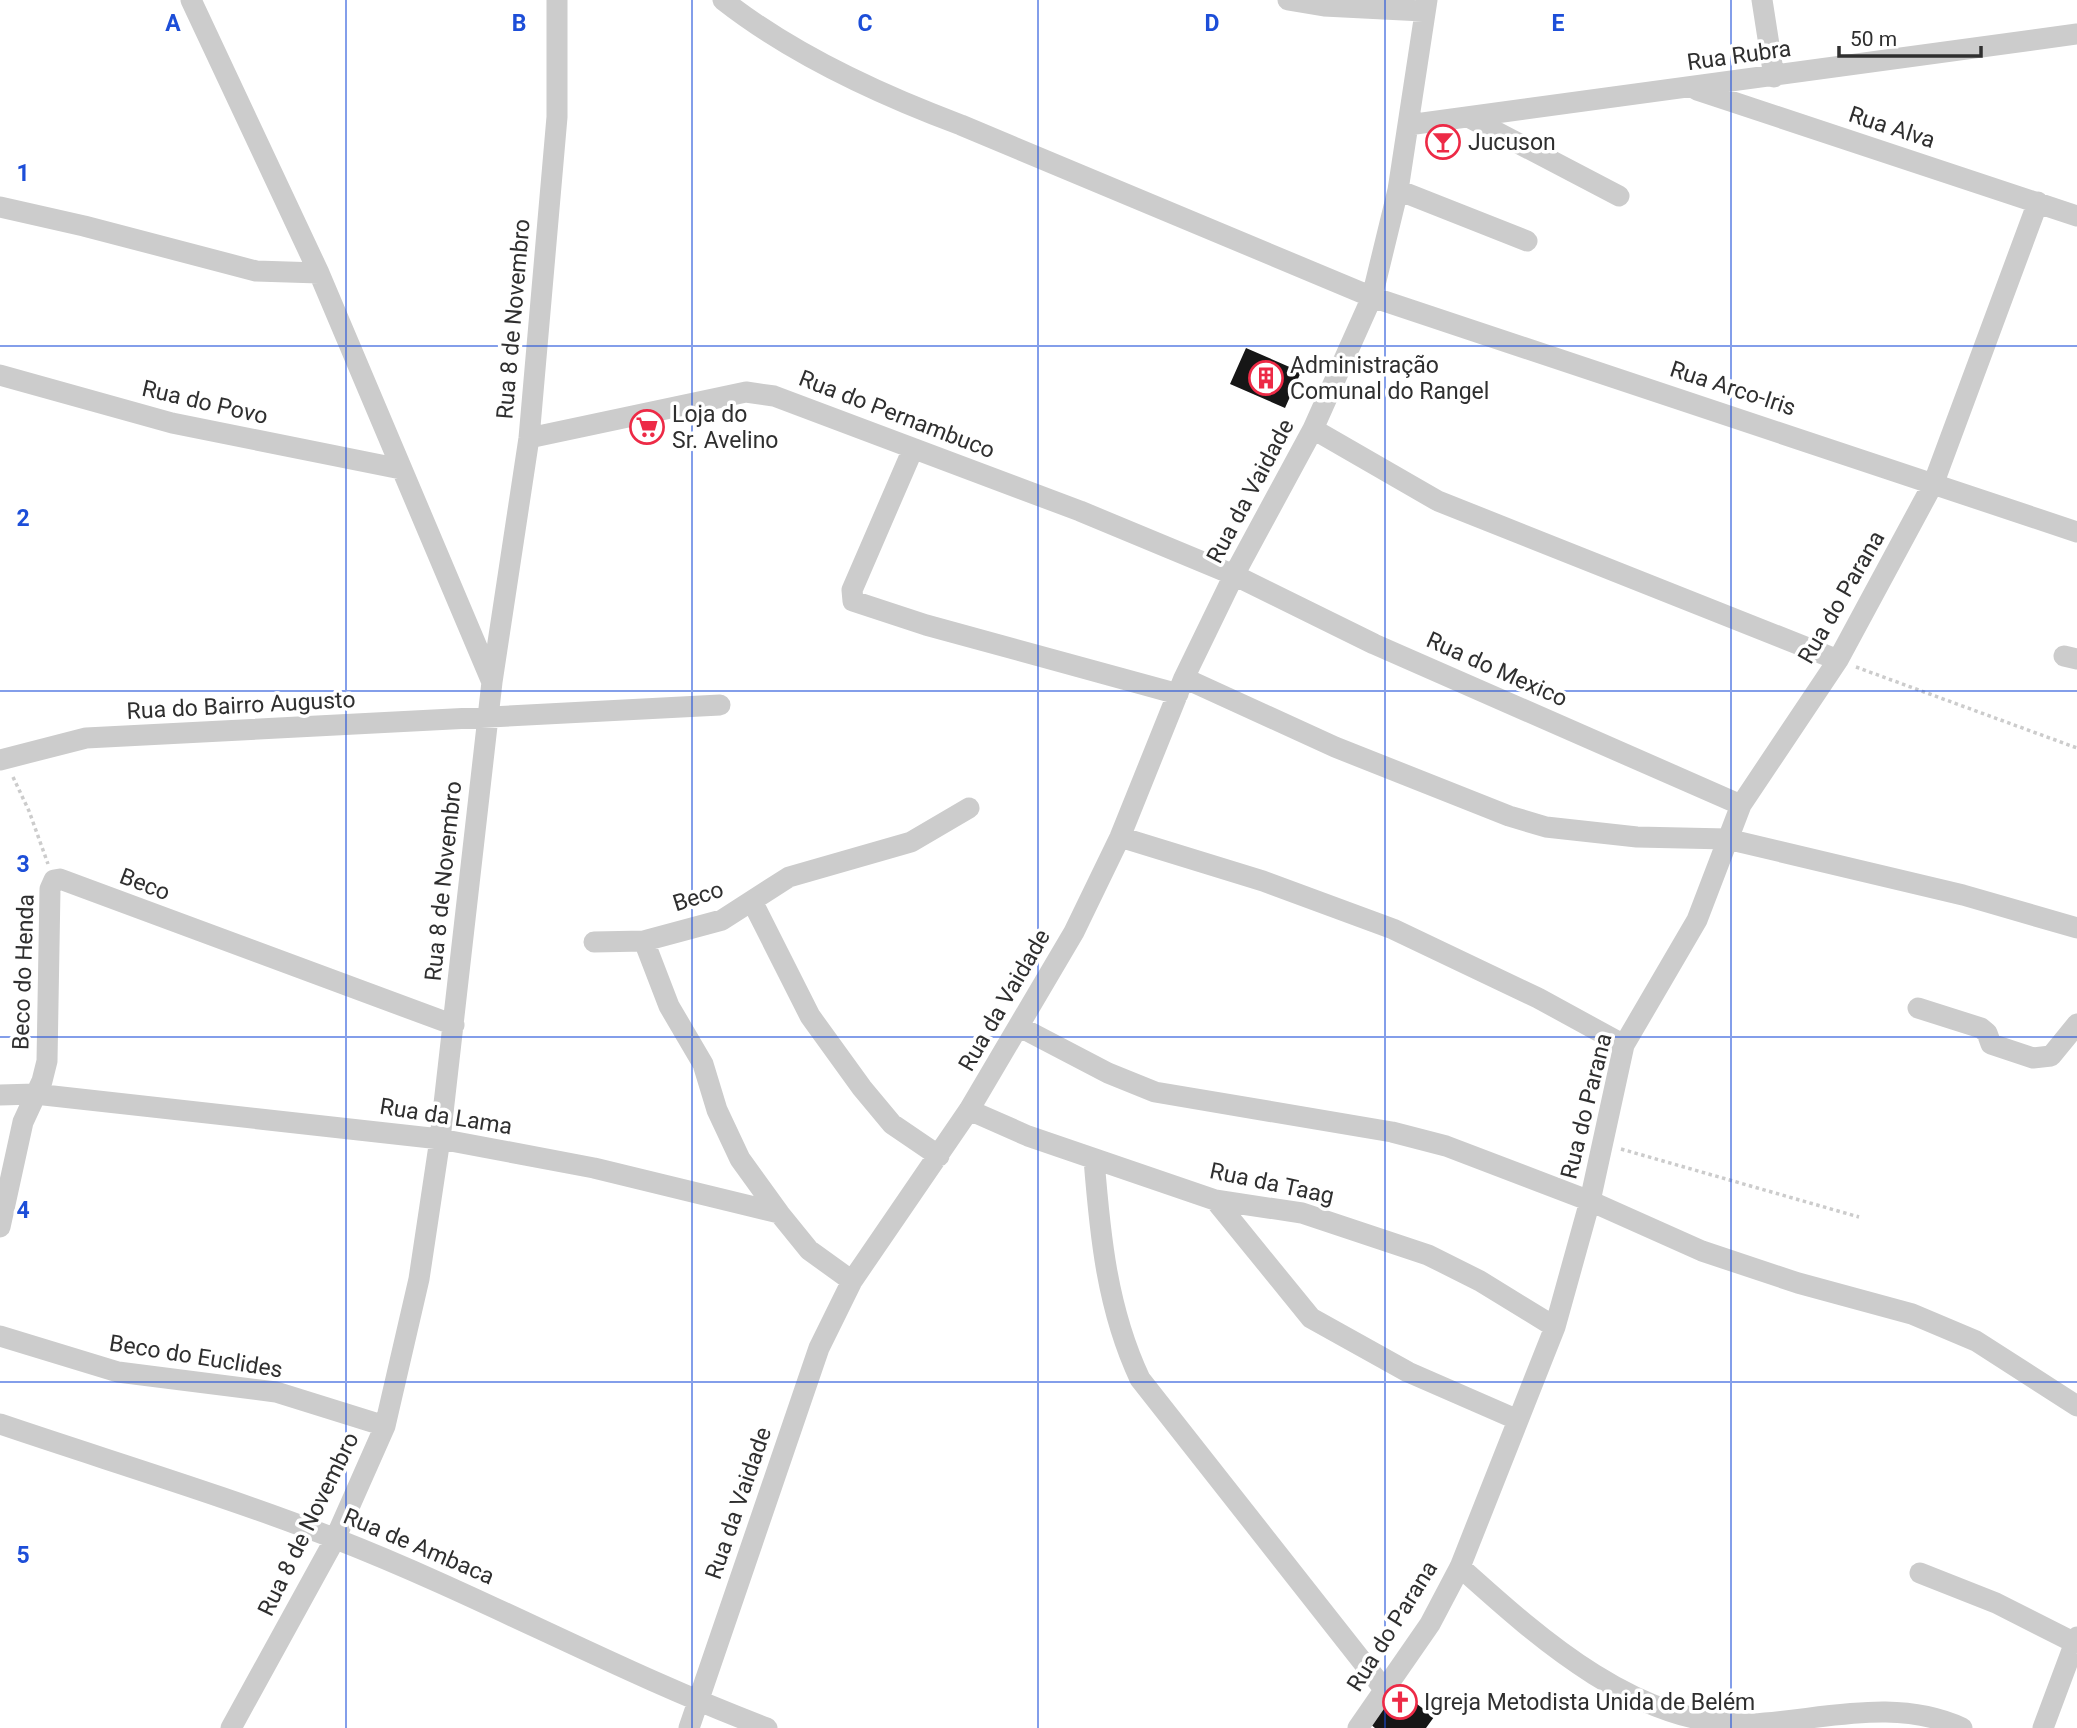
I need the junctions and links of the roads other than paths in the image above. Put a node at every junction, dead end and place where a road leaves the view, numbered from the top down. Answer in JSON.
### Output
{"nodes":[{"id":1,"x":191,"y":0,"type":"edge"},
{"id":2,"x":557,"y":0,"type":"edge"},
{"id":3,"x":723,"y":0,"type":"edge"},
{"id":4,"x":1288,"y":0,"type":"edge"},
{"id":5,"x":1762,"y":0,"type":"edge"},
{"id":6,"x":1425,"y":6,"type":"edge"},
{"id":7,"x":2077,"y":34,"type":"edge"},
{"id":8,"x":1774,"y":77,"type":"junction"},
{"id":9,"x":1690,"y":88,"type":"junction"},
{"id":10,"x":1470,"y":118,"type":"junction"},
{"id":11,"x":1408,"y":125,"type":"junction"},
{"id":12,"x":1398,"y":190,"type":"junction"},
{"id":13,"x":1619,"y":196,"type":"dead end"},
{"id":14,"x":2038,"y":202,"type":"junction"},
{"id":15,"x":0,"y":207,"type":"edge"},
{"id":16,"x":2077,"y":216,"type":"edge"},
{"id":17,"x":1527,"y":241,"type":"dead end"},
{"id":18,"x":319,"y":273,"type":"junction"},
{"id":19,"x":1371,"y":297,"type":"junction"},
{"id":20,"x":0,"y":375,"type":"edge"},
{"id":21,"x":1313,"y":429,"type":"junction"},
{"id":22,"x":529,"y":438,"type":"junction"},
{"id":23,"x":913,"y":449,"type":"junction"},
{"id":24,"x":401,"y":469,"type":"junction"},
{"id":25,"x":1934,"y":482,"type":"junction"},
{"id":26,"x":2077,"y":532,"type":"edge"},
{"id":27,"x":1234,"y":575,"type":"junction"},
{"id":28,"x":1838,"y":660,"type":"junction"},
{"id":29,"x":492,"y":682,"type":"junction"},
{"id":30,"x":1181,"y":686,"type":"junction"},
{"id":31,"x":720,"y":705,"type":"dead end"},
{"id":32,"x":487,"y":719,"type":"junction"},
{"id":33,"x":3,"y":760,"type":"edge"},
{"id":34,"x":1741,"y":805,"type":"junction"},
{"id":35,"x":969,"y":808,"type":"dead end"},
{"id":36,"x":1120,"y":837,"type":"junction"},
{"id":37,"x":1727,"y":839,"type":"junction"},
{"id":38,"x":54,"y":880,"type":"joint"},
{"id":39,"x":753,"y":903,"type":"junction"},
{"id":40,"x":2077,"y":928,"type":"edge"},
{"id":41,"x":644,"y":940,"type":"junction"},
{"id":42,"x":594,"y":942,"type":"dead end"},
{"id":43,"x":1918,"y":1009,"type":"dead end"},
{"id":44,"x":2077,"y":1024,"type":"edge"},
{"id":45,"x":454,"y":1025,"type":"junction"},
{"id":46,"x":1020,"y":1027,"type":"junction"},
{"id":47,"x":1624,"y":1045,"type":"junction"},
{"id":48,"x":35,"y":1094,"type":"junction"},
{"id":49,"x":0,"y":1095,"type":"edge"},
{"id":50,"x":969,"y":1110,"type":"junction"},
{"id":51,"x":440,"y":1139,"type":"junction"},
{"id":52,"x":939,"y":1156,"type":"junction"},
{"id":53,"x":1094,"y":1159,"type":"junction"},
{"id":54,"x":1215,"y":1200,"type":"junction"},
{"id":55,"x":1590,"y":1201,"type":"junction"},
{"id":56,"x":779,"y":1213,"type":"junction"},
{"id":57,"x":0,"y":1227,"type":"edge"},
{"id":58,"x":852,"y":1281,"type":"junction"},
{"id":59,"x":1555,"y":1327,"type":"junction"},
{"id":60,"x":0,"y":1336,"type":"edge"},
{"id":61,"x":2077,"y":1406,"type":"edge"},
{"id":62,"x":1518,"y":1420,"type":"junction"},
{"id":63,"x":0,"y":1424,"type":"edge"},
{"id":64,"x":385,"y":1426,"type":"junction"},
{"id":65,"x":335,"y":1539,"type":"junction"},
{"id":66,"x":1460,"y":1567,"type":"junction"},
{"id":67,"x":1920,"y":1573,"type":"dead end"},
{"id":68,"x":2076,"y":1640,"type":"edge"},
{"id":69,"x":1384,"y":1689,"type":"junction"},
{"id":70,"x":698,"y":1702,"type":"junction"},
{"id":71,"x":232,"y":1728,"type":"edge"},
{"id":72,"x":689,"y":1728,"type":"edge"},
{"id":73,"x":767,"y":1728,"type":"edge"},
{"id":74,"x":1358,"y":1728,"type":"edge"},
{"id":75,"x":1962,"y":1728,"type":"edge"},
{"id":76,"x":2043,"y":1728,"type":"edge"}],
"edges":[{"from":1,"to":18,"type":"street"},
{"from":2,"to":22,"type":"street","name":"Rua 8 de Novembro"},
{"from":3,"to":19,"type":"street","name":"Rua Arco-Iris"},
{"from":4,"to":6,"type":"street"},
{"from":5,"to":8,"type":"street"},
{"from":6,"to":11,"type":"street","name":"Rua da Vaidade"},
{"from":7,"to":8,"type":"street","name":"Rua Rubra"},
{"from":8,"to":9,"type":"street","name":"Rua Rubra"},
{"from":9,"to":10,"type":"street","name":"Rua Rubra"},
{"from":9,"to":14,"type":"street","name":"Rua Alva"},
{"from":10,"to":11,"type":"street","name":"Rua Rubra"},
{"from":10,"to":13,"type":"street"},
{"from":11,"to":12,"type":"street","name":"Rua da Vaidade"},
{"from":12,"to":17,"type":"street"},
{"from":12,"to":19,"type":"street","name":"Rua da Vaidade"},
{"from":14,"to":16,"type":"street","name":"Rua Alva"},
{"from":14,"to":25,"type":"street","name":"Rua do Parana"},
{"from":15,"to":18,"type":"street"},
{"from":18,"to":24,"type":"street"},
{"from":19,"to":21,"type":"street","name":"Rua da Vaidade"},
{"from":19,"to":25,"type":"street","name":"Rua Arco-Iris"},
{"from":20,"to":24,"type":"street","name":"Rua do Povo"},
{"from":21,"to":27,"type":"street","name":"Rua da Vaidade"},
{"from":21,"to":28,"type":"street"},
{"from":22,"to":23,"type":"street","name":"Rua do Pernambuco"},
{"from":22,"to":29,"type":"street","name":"Rua 8 de Novembro"},
{"from":23,"to":27,"type":"street","name":"Rua do Pernambuco"},
{"from":23,"to":30,"type":"street"},
{"from":24,"to":29,"type":"street"},
{"from":25,"to":26,"type":"street","name":"Rua Arco-Iris"},
{"from":25,"to":28,"type":"street","name":"Rua do Parana"},
{"from":27,"to":30,"type":"street","name":"Rua da Vaidade"},
{"from":27,"to":34,"type":"street","name":"Rua do Mexico"},
{"from":28,"to":34,"type":"street","name":"Rua do Parana"},
{"from":29,"to":32,"type":"street","name":"Rua 8 de Novembro"},
{"from":30,"to":36,"type":"street","name":"Rua da Vaidade"},
{"from":30,"to":37,"type":"street"},
{"from":31,"to":32,"type":"street","name":"Rua do Bairro Augusto"},
{"from":32,"to":33,"type":"street","name":"Rua do Bairro Augusto"},
{"from":32,"to":45,"type":"street","name":"Rua 8 de Novembro"},
{"from":34,"to":37,"type":"street","name":"Rua do Parana"},
{"from":35,"to":39,"type":"street"},
{"from":36,"to":46,"type":"street","name":"Rua da Vaidade"},
{"from":36,"to":47,"type":"street"},
{"from":37,"to":40,"type":"street"},
{"from":37,"to":47,"type":"street","name":"Rua do Parana"},
{"from":38,"to":45,"type":"street","name":"Beco"},
{"from":38,"to":48,"type":"street","name":"Beco do Henda"},
{"from":39,"to":41,"type":"street","name":"Beco"},
{"from":39,"to":52,"type":"street","name":"Beco"},
{"from":41,"to":42,"type":"street","name":"Beco"},
{"from":41,"to":56,"type":"street"},
{"from":43,"to":44,"type":"street"},
{"from":45,"to":51,"type":"street","name":"Rua 8 de Novembro"},
{"from":46,"to":50,"type":"street","name":"Rua da Vaidade"},
{"from":46,"to":55,"type":"street"},
{"from":47,"to":55,"type":"street","name":"Rua do Parana"},
{"from":48,"to":49,"type":"street","name":"Rua da Lama"},
{"from":48,"to":51,"type":"street","name":"Rua da Lama"},
{"from":48,"to":57,"type":"street","name":"Beco do Henda"},
{"from":50,"to":52,"type":"street","name":"Rua da Vaidade"},
{"from":50,"to":53,"type":"street","name":"Rua da Taag"},
{"from":51,"to":56,"type":"street","name":"Rua da Lama"},
{"from":51,"to":64,"type":"street","name":"Rua 8 de Novembro"},
{"from":52,"to":58,"type":"street","name":"Rua da Vaidade"},
{"from":53,"to":54,"type":"street","name":"Rua da Taag"},
{"from":53,"to":69,"type":"street"},
{"from":54,"to":59,"type":"street","name":"Rua da Taag"},
{"from":54,"to":62,"type":"street"},
{"from":55,"to":59,"type":"street","name":"Rua do Parana"},
{"from":55,"to":61,"type":"street"},
{"from":56,"to":58,"type":"street"},
{"from":58,"to":70,"type":"street","name":"Rua da Vaidade"},
{"from":59,"to":62,"type":"street","name":"Rua do Parana"},
{"from":60,"to":64,"type":"street","name":"Beco do Euclides"},
{"from":62,"to":66,"type":"street","name":"Rua do Parana"},
{"from":63,"to":65,"type":"street","name":"Rua de Ambaca"},
{"from":64,"to":65,"type":"street","name":"Rua 8 de Novembro"},
{"from":65,"to":70,"type":"street","name":"Rua de Ambaca"},
{"from":65,"to":71,"type":"street","name":"Rua 8 de Novembro"},
{"from":66,"to":69,"type":"street","name":"Rua do Parana"},
{"from":66,"to":75,"type":"street"},
{"from":67,"to":68,"type":"street"},
{"from":68,"to":76,"type":"street"},
{"from":69,"to":74,"type":"street","name":"Rua do Parana"},
{"from":70,"to":72,"type":"street","name":"Rua da Vaidade"},
{"from":70,"to":73,"type":"street","name":"Rua de Ambaca"}]}
